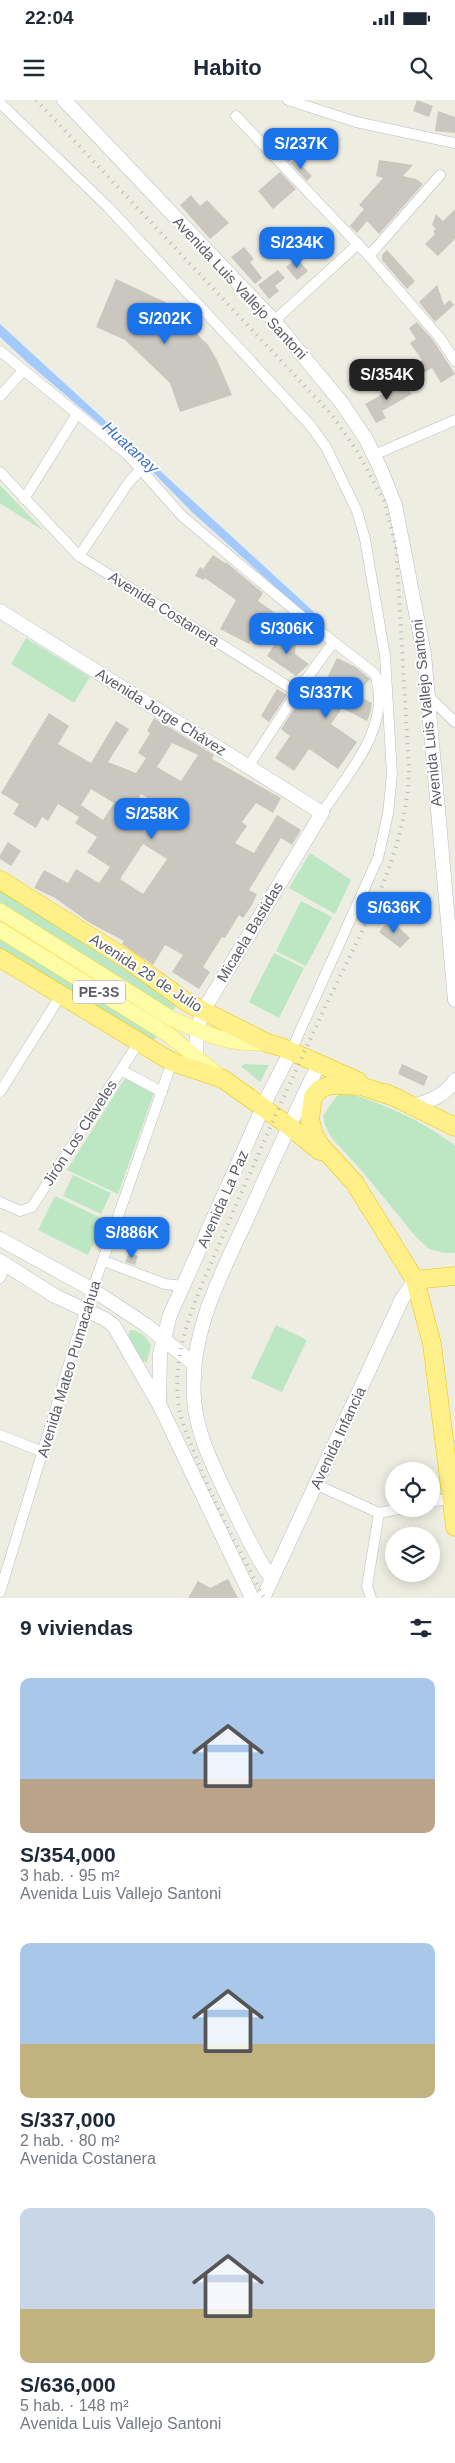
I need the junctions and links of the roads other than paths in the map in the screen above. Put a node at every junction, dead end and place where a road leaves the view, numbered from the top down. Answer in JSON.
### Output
{"nodes":[{"id":1,"x":64,"y":100,"type":"edge"},
{"id":2,"x":288,"y":100,"type":"edge"},
{"id":3,"x":0,"y":102,"type":"edge"},
{"id":4,"x":236,"y":116,"type":"dead end"},
{"id":5,"x":455,"y":143,"type":"edge"},
{"id":6,"x":440,"y":175,"type":"dead end"},
{"id":7,"x":358,"y":244,"type":"junction"},
{"id":8,"x":369,"y":256,"type":"junction"},
{"id":9,"x":274,"y":321,"type":"junction"},
{"id":10,"x":0,"y":351,"type":"edge"},
{"id":11,"x":455,"y":361,"type":"edge"},
{"id":12,"x":23,"y":371,"type":"junction"},
{"id":13,"x":0,"y":396,"type":"edge"},
{"id":14,"x":77,"y":414,"type":"junction"},
{"id":15,"x":455,"y":420,"type":"edge"},
{"id":16,"x":374,"y":455,"type":"junction"},
{"id":17,"x":140,"y":470,"type":"junction"},
{"id":18,"x":0,"y":472,"type":"edge"},
{"id":19,"x":24,"y":499,"type":"junction"},
{"id":20,"x":79,"y":556,"type":"junction"},
{"id":21,"x":0,"y":611,"type":"edge"},
{"id":22,"x":335,"y":643,"type":"junction"},
{"id":23,"x":374,"y":673,"type":"junction"},
{"id":24,"x":297,"y":692,"type":"junction"},
{"id":25,"x":426,"y":695,"type":"junction"},
{"id":26,"x":388,"y":700,"type":"junction"},
{"id":27,"x":455,"y":722,"type":"edge"},
{"id":28,"x":248,"y":767,"type":"junction"},
{"id":29,"x":322,"y":813,"type":"junction"},
{"id":30,"x":0,"y":880,"type":"edge"},
{"id":31,"x":0,"y":911,"type":"edge"},
{"id":32,"x":0,"y":930,"type":"edge"},
{"id":33,"x":0,"y":958,"type":"edge"},
{"id":34,"x":454,"y":961,"type":"edge"},
{"id":35,"x":61,"y":995,"type":"junction"},
{"id":36,"x":455,"y":1000,"type":"edge"},
{"id":37,"x":203,"y":1011,"type":"junction"},
{"id":38,"x":197,"y":1031,"type":"junction"},
{"id":39,"x":139,"y":1042,"type":"junction"},
{"id":40,"x":267,"y":1043,"type":"junction"},
{"id":41,"x":291,"y":1051,"type":"junction"},
{"id":42,"x":196,"y":1057,"type":"junction"},
{"id":43,"x":172,"y":1062,"type":"junction"},
{"id":44,"x":319,"y":1064,"type":"junction"},
{"id":45,"x":121,"y":1070,"type":"junction"},
{"id":46,"x":223,"y":1079,"type":"junction"},
{"id":47,"x":455,"y":1080,"type":"edge"},
{"id":48,"x":0,"y":1092,"type":"edge"},
{"id":49,"x":162,"y":1092,"type":"junction"},
{"id":50,"x":405,"y":1102,"type":"junction"},
{"id":51,"x":264,"y":1108,"type":"junction"},
{"id":52,"x":289,"y":1126,"type":"junction"},
{"id":53,"x":455,"y":1127,"type":"edge"},
{"id":54,"x":336,"y":1164,"type":"junction"},
{"id":55,"x":0,"y":1202,"type":"edge"},
{"id":56,"x":0,"y":1239,"type":"edge"},
{"id":57,"x":104,"y":1261,"type":"junction"},
{"id":58,"x":3,"y":1262,"type":"edge"},
{"id":59,"x":455,"y":1276,"type":"edge"},
{"id":60,"x":0,"y":1278,"type":"edge"},
{"id":61,"x":416,"y":1280,"type":"junction"},
{"id":62,"x":183,"y":1286,"type":"junction"},
{"id":63,"x":93,"y":1290,"type":"junction"},
{"id":64,"x":85,"y":1311,"type":"junction"},
{"id":65,"x":170,"y":1315,"type":"junction"},
{"id":66,"x":140,"y":1321,"type":"junction"},
{"id":67,"x":163,"y":1338,"type":"junction"},
{"id":68,"x":122,"y":1339,"type":"junction"},
{"id":69,"x":194,"y":1364,"type":"junction"},
{"id":70,"x":160,"y":1406,"type":"junction"},
{"id":71,"x":0,"y":1435,"type":"edge"},
{"id":72,"x":43,"y":1452,"type":"junction"},
{"id":73,"x":317,"y":1485,"type":"junction"},
{"id":74,"x":451,"y":1498,"type":"junction"},
{"id":75,"x":440,"y":1500,"type":"edge"},
{"id":76,"x":385,"y":1512,"type":"edge"},
{"id":77,"x":379,"y":1513,"type":"junction"},
{"id":78,"x":455,"y":1527,"type":"edge"},
{"id":79,"x":272,"y":1579,"type":"junction"},
{"id":80,"x":0,"y":1592,"type":"edge"},
{"id":81,"x":252,"y":1598,"type":"edge"},
{"id":82,"x":263,"y":1598,"type":"edge"},
{"id":83,"x":371,"y":1598,"type":"edge"}],
"edges":[{"from":1,"to":9,"type":"main road","name":"Avenida Luis Vallejo Santoni"},
{"from":2,"to":5,"type":"street"},
{"from":3,"to":26,"type":"street"},
{"from":4,"to":7,"type":"street"},
{"from":6,"to":8,"type":"street"},
{"from":7,"to":8,"type":"street"},
{"from":7,"to":9,"type":"street"},
{"from":8,"to":11,"type":"street"},
{"from":9,"to":16,"type":"main road","name":"Avenida Luis Vallejo Santoni"},
{"from":10,"to":12,"type":"street"},
{"from":12,"to":13,"type":"street"},
{"from":12,"to":14,"type":"street"},
{"from":14,"to":17,"type":"street"},
{"from":14,"to":19,"type":"street"},
{"from":15,"to":16,"type":"street"},
{"from":16,"to":25,"type":"main road","name":"Avenida Luis Vallejo Santoni"},
{"from":17,"to":20,"type":"street"},
{"from":17,"to":22,"type":"street"},
{"from":18,"to":19,"type":"street","name":"Avenida Costanera"},
{"from":19,"to":20,"type":"street","name":"Avenida Costanera"},
{"from":20,"to":24,"type":"street","name":"Avenida Costanera"},
{"from":21,"to":28,"type":"main road","name":"Avenida Jorge Chávez"},
{"from":22,"to":23,"type":"street"},
{"from":22,"to":24,"type":"street"},
{"from":23,"to":26,"type":"street"},
{"from":23,"to":29,"type":"street"},
{"from":24,"to":28,"type":"street"},
{"from":25,"to":27,"type":"street"},
{"from":25,"to":34,"type":"main road","name":"Avenida Luis Vallejo Santoni"},
{"from":26,"to":41,"type":"street"},
{"from":28,"to":29,"type":"main road","name":"Avenida Jorge Chávez"},
{"from":29,"to":37,"type":"main road","name":"Micaela Bastidas"},
{"from":30,"to":37,"type":"highway","name":"Avenida 28 de Julio"},
{"from":31,"to":38,"type":"main road","name":"Avenida 28 de Julio","number":"PE-3S"},
{"from":32,"to":42,"type":"main road","number":"PE-3S"},
{"from":33,"to":35,"type":"highway"},
{"from":34,"to":36,"type":"main road","name":"Avenida Luis Vallejo Santoni"},
{"from":35,"to":39,"type":"highway"},
{"from":35,"to":48,"type":"street"},
{"from":37,"to":38,"type":"main road","name":"Micaela Bastidas"},
{"from":37,"to":40,"type":"highway","name":"Avenida 28 de Julio"},
{"from":38,"to":40,"type":"main road","name":"Avenida 28 de Julio","number":"PE-3S"},
{"from":38,"to":42,"type":"main road","name":"Micaela Bastidas"},
{"from":39,"to":43,"type":"highway"},
{"from":39,"to":45,"type":"street","name":"Jirón Los Claveles"},
{"from":40,"to":41,"type":"highway","number":"PE-3S"},
{"from":41,"to":44,"type":"highway","number":"PE-3S"},
{"from":41,"to":51,"type":"main road","name":"Avenida La Paz"},
{"from":42,"to":46,"type":"main road","number":"PE-3S"},
{"from":43,"to":46,"type":"highway"},
{"from":43,"to":49,"type":"street","name":"Avenida Mateo Pumacahua"},
{"from":44,"to":50,"type":"highway","number":"PE-3S"},
{"from":44,"to":52,"type":"main road","name":"Avenida La Paz"},
{"from":45,"to":49,"type":"street"},
{"from":45,"to":55,"type":"street","name":"Jirón Los Claveles"},
{"from":46,"to":51,"type":"highway","number":"PE-3S"},
{"from":47,"to":50,"type":"main road"},
{"from":49,"to":57,"type":"street","name":"Avenida Mateo Pumacahua"},
{"from":50,"to":53,"type":"highway","number":"PE-3S"},
{"from":50,"to":54,"type":"highway"},
{"from":51,"to":52,"type":"highway","number":"PE-3S"},
{"from":51,"to":62,"type":"main road","name":"Avenida La Paz"},
{"from":52,"to":54,"type":"highway","number":"PE-3S"},
{"from":52,"to":69,"type":"main road","name":"Avenida La Paz"},
{"from":54,"to":61,"type":"highway","number":"PE-3S"},
{"from":56,"to":63,"type":"main road"},
{"from":57,"to":62,"type":"street"},
{"from":57,"to":63,"type":"street","name":"Avenida Mateo Pumacahua"},
{"from":58,"to":60,"type":"street"},
{"from":58,"to":64,"type":"main road"},
{"from":59,"to":61,"type":"highway"},
{"from":61,"to":73,"type":"main road","name":"Avenida Infancia"},
{"from":61,"to":74,"type":"highway","number":"PE-3S"},
{"from":62,"to":65,"type":"main road","name":"Avenida La Paz"},
{"from":63,"to":64,"type":"street","name":"Avenida Mateo Pumacahua"},
{"from":63,"to":66,"type":"main road"},
{"from":64,"to":68,"type":"main road"},
{"from":64,"to":72,"type":"street","name":"Avenida Mateo Pumacahua"},
{"from":65,"to":66,"type":"main road"},
{"from":65,"to":67,"type":"main road","name":"Avenida La Paz"},
{"from":66,"to":67,"type":"main road"},
{"from":66,"to":68,"type":"main road"},
{"from":67,"to":69,"type":"main road"},
{"from":67,"to":70,"type":"main road","name":"Avenida La Paz"},
{"from":68,"to":70,"type":"main road"},
{"from":69,"to":79,"type":"main road","name":"Avenida La Paz"},
{"from":70,"to":81,"type":"main road","name":"Avenida La Paz"},
{"from":71,"to":72,"type":"street"},
{"from":72,"to":80,"type":"street","name":"Avenida Mateo Pumacahua"},
{"from":73,"to":77,"type":"street"},
{"from":73,"to":79,"type":"main road","name":"Avenida Infancia"},
{"from":74,"to":75,"type":"street"},
{"from":74,"to":78,"type":"highway","number":"PE-3S"},
{"from":76,"to":77,"type":"street"},
{"from":77,"to":83,"type":"street"},
{"from":79,"to":82,"type":"main road","name":"Avenida Infancia"}]}
